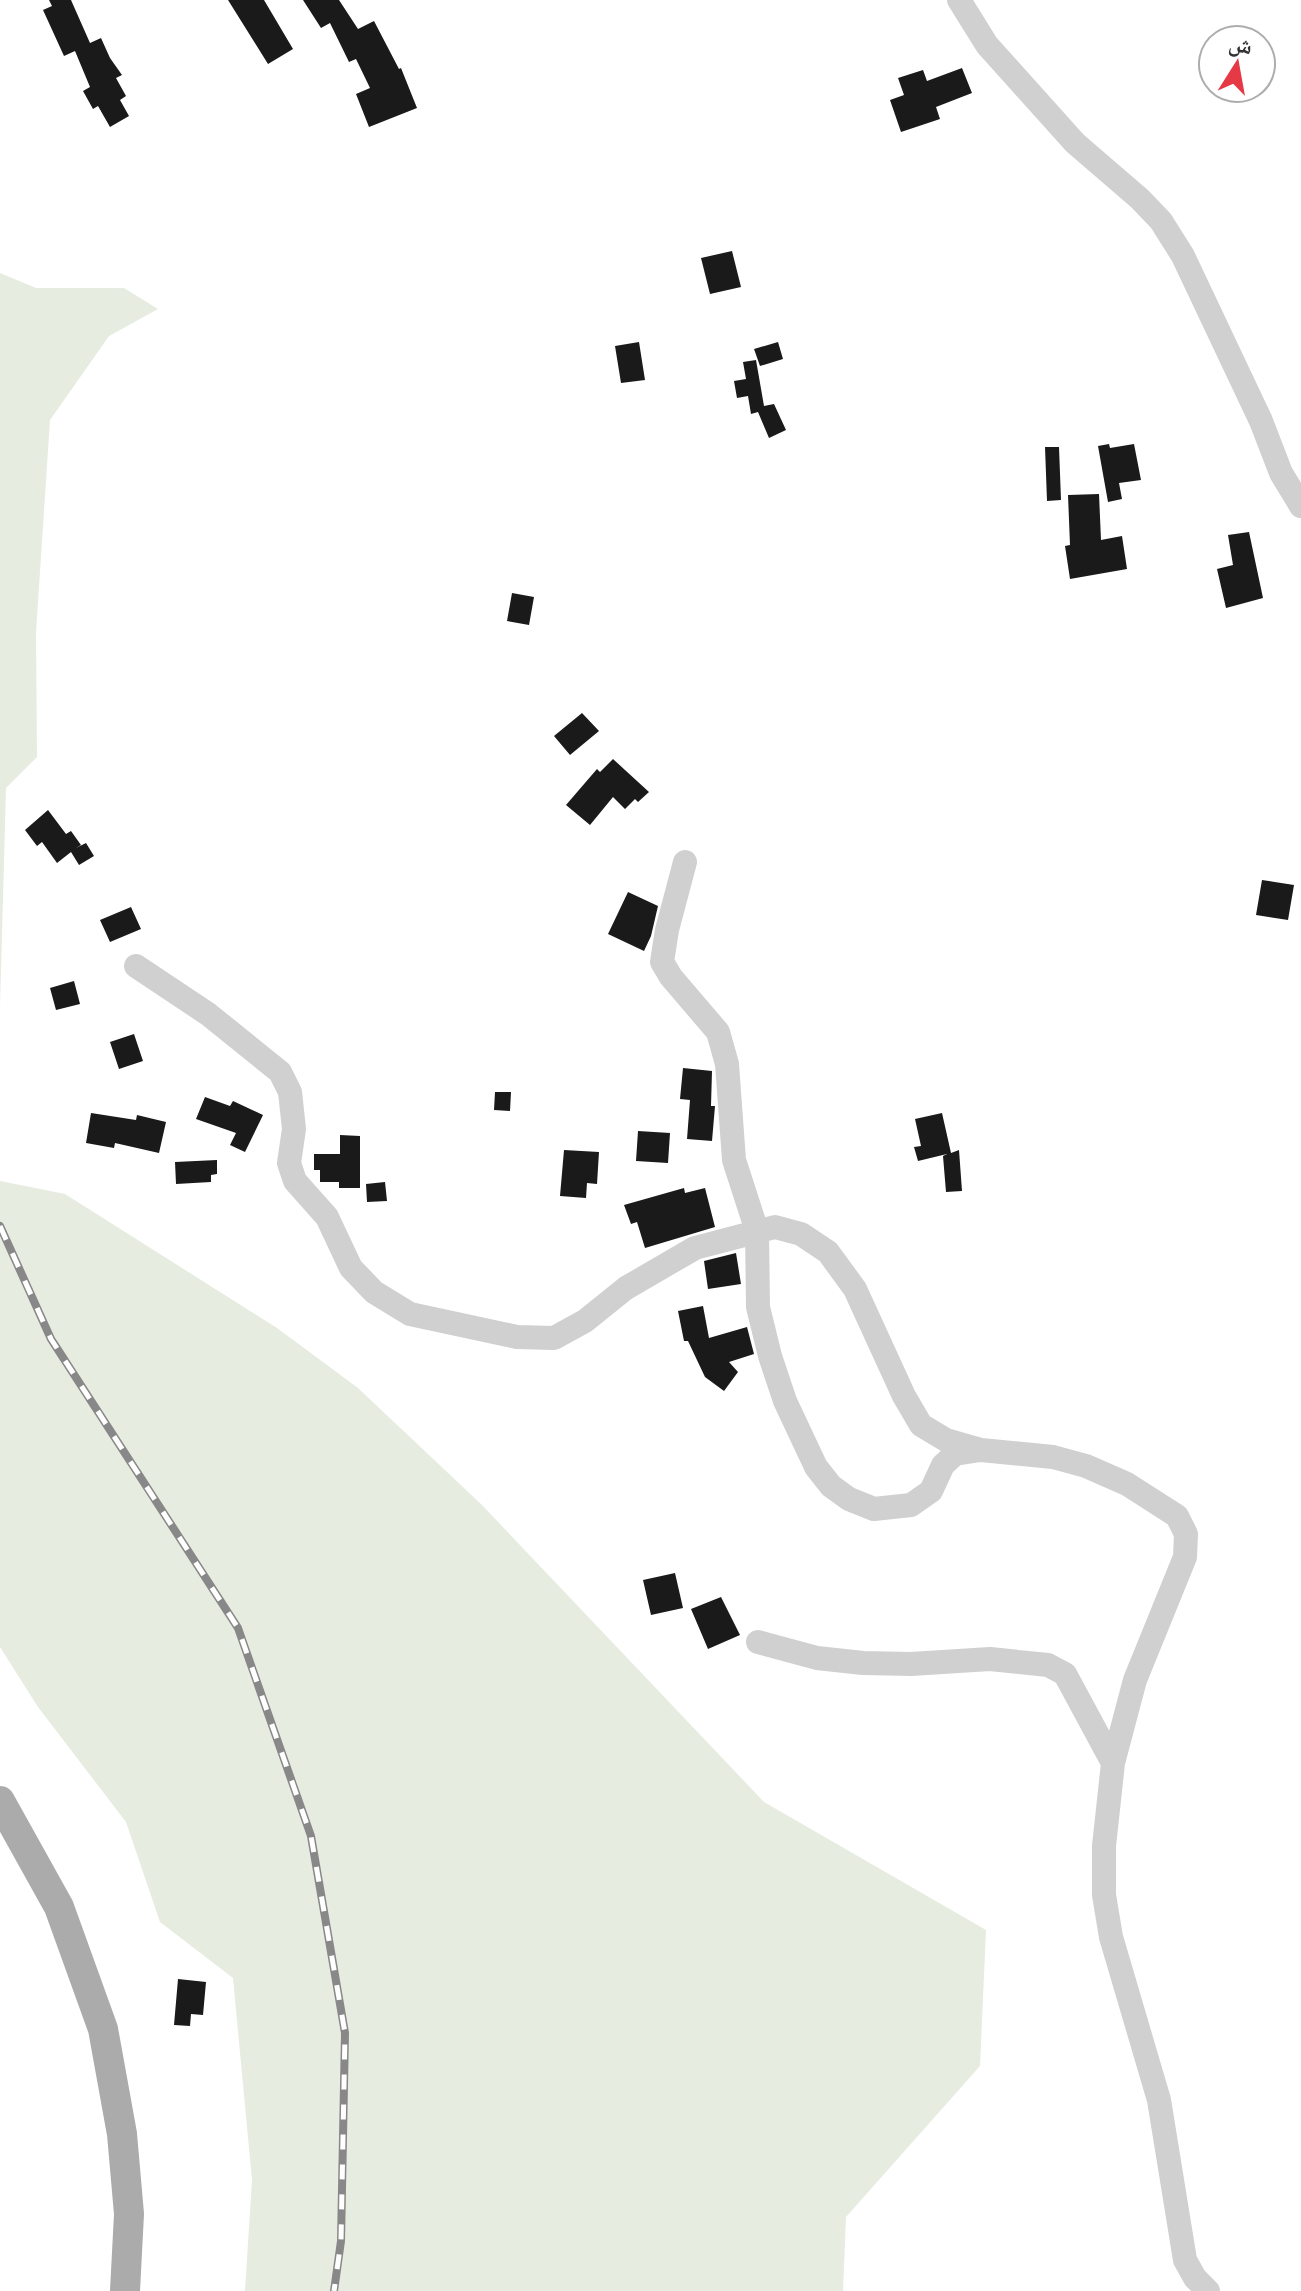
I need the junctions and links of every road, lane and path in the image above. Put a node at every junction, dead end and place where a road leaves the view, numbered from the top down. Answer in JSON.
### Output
{"nodes":[{"id":1,"x":959,"y":0,"type":"edge"},
{"id":2,"x":1301,"y":506,"type":"edge"},
{"id":3,"x":685,"y":862,"type":"dead end"},
{"id":4,"x":136,"y":966,"type":"dead end"},
{"id":5,"x":757,"y":1231,"type":"junction"},
{"id":6,"x":981,"y":1450,"type":"junction"},
{"id":7,"x":758,"y":1642,"type":"dead end"},
{"id":8,"x":1113,"y":1763,"type":"junction"},
{"id":9,"x":0,"y":1801,"type":"edge"},
{"id":10,"x":125,"y":2291,"type":"edge"},
{"id":11,"x":1208,"y":2291,"type":"edge"}],
"edges":[{"from":1,"to":2,"type":"street"},
{"from":3,"to":5,"type":"street"},
{"from":4,"to":5,"type":"street"},
{"from":5,"to":6,"type":"street"},
{"from":5,"to":6,"type":"street"},
{"from":6,"to":8,"type":"street"},
{"from":7,"to":8,"type":"street"},
{"from":8,"to":11,"type":"street"},
{"from":9,"to":10,"type":"main road"}]}
